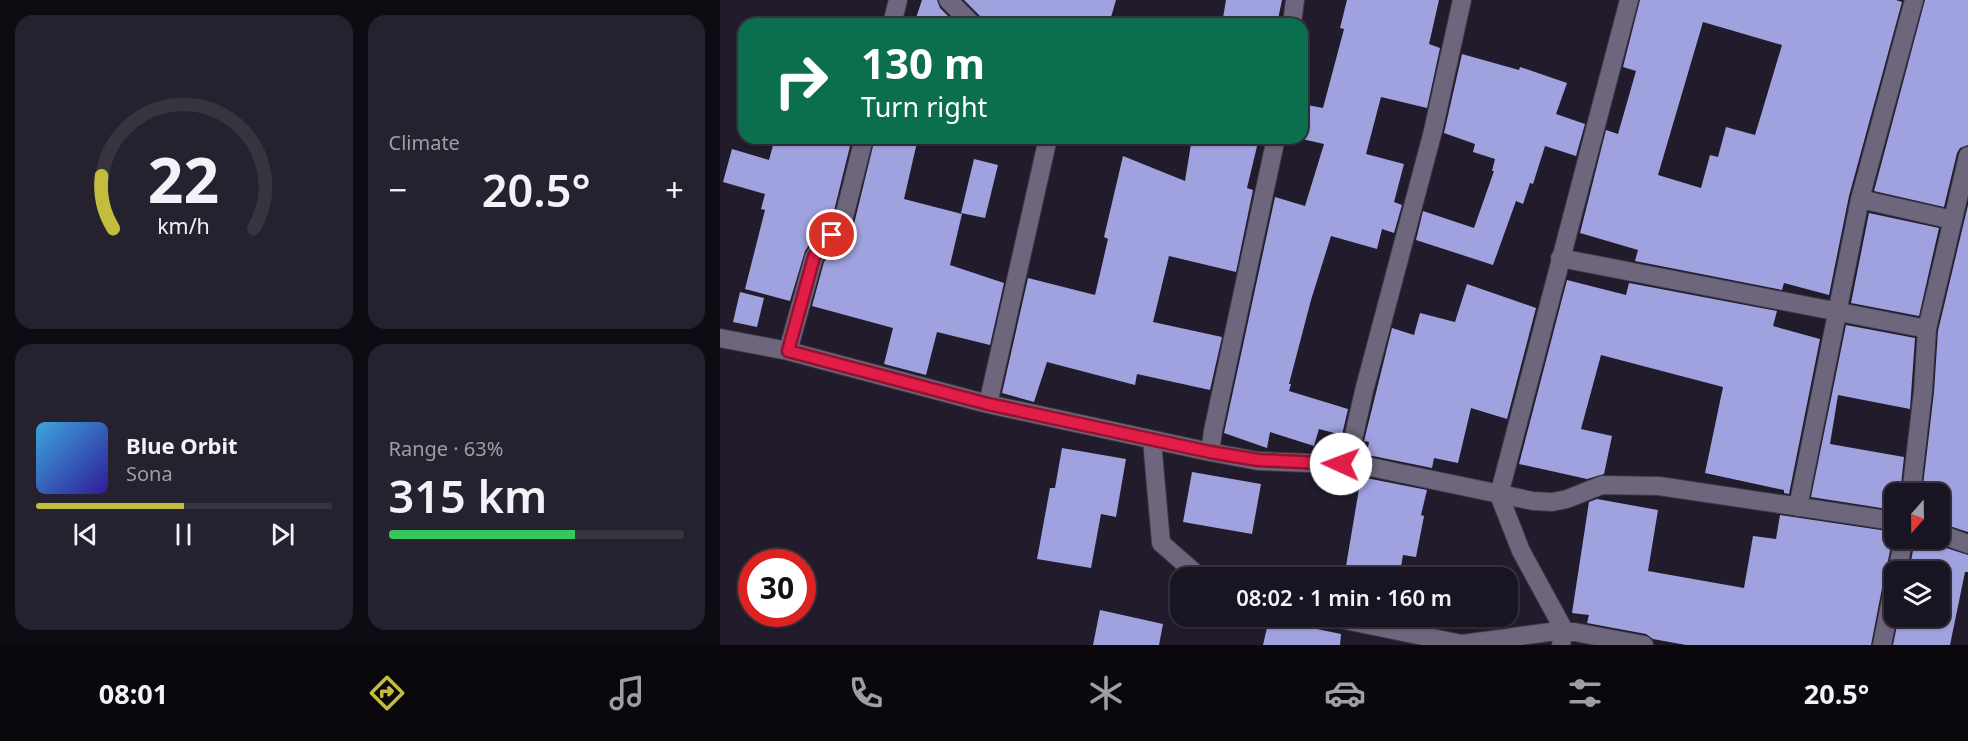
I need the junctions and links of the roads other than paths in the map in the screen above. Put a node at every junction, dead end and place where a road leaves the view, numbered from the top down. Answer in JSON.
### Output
{"nodes":[{"id":1,"x":898,"y":0,"type":"edge"},
{"id":2,"x":948,"y":0,"type":"edge"},
{"id":3,"x":1295,"y":0,"type":"edge"},
{"id":4,"x":1462,"y":0,"type":"edge"},
{"id":5,"x":1629,"y":0,"type":"edge"},
{"id":6,"x":1914,"y":0,"type":"edge"},
{"id":7,"x":894,"y":18,"type":"edge"},
{"id":8,"x":966,"y":18,"type":"edge"},
{"id":9,"x":1293,"y":18,"type":"edge"},
{"id":10,"x":862,"y":144,"type":"edge"},
{"id":11,"x":1047,"y":144,"type":"edge"},
{"id":12,"x":1275,"y":144,"type":"edge"},
{"id":13,"x":1968,"y":156,"type":"edge"},
{"id":14,"x":1860,"y":199,"type":"junction"},
{"id":15,"x":1953,"y":220,"type":"junction"},
{"id":16,"x":1560,"y":258,"type":"junction"},
{"id":17,"x":1839,"y":313,"type":"junction"},
{"id":18,"x":1928,"y":330,"type":"junction"},
{"id":19,"x":720,"y":338,"type":"edge"},
{"id":20,"x":788,"y":351,"type":"junction"},
{"id":21,"x":988,"y":404,"type":"junction"},
{"id":22,"x":1152,"y":440,"type":"junction"},
{"id":23,"x":1210,"y":452,"type":"junction"},
{"id":24,"x":1361,"y":465,"type":"junction"},
{"id":25,"x":1912,"y":483,"type":"edge"},
{"id":26,"x":1498,"y":495,"type":"junction"},
{"id":27,"x":1798,"y":507,"type":"junction"},
{"id":28,"x":1884,"y":520,"type":"edge"},
{"id":29,"x":1950,"y":538,"type":"edge"},
{"id":30,"x":1968,"y":544,"type":"edge"},
{"id":31,"x":1188,"y":567,"type":"edge"},
{"id":32,"x":1379,"y":627,"type":"edge"},
{"id":33,"x":1886,"y":627,"type":"edge"},
{"id":34,"x":1562,"y":638,"type":"edge"},
{"id":35,"x":1644,"y":645,"type":"edge"},
{"id":36,"x":1882,"y":645,"type":"edge"}],
"edges":[{"from":1,"to":7,"type":"street"},
{"from":2,"to":8,"type":"street"},
{"from":3,"to":9,"type":"street"},
{"from":4,"to":24,"type":"street"},
{"from":5,"to":16,"type":"street"},
{"from":6,"to":14,"type":"street"},
{"from":10,"to":20,"type":"street"},
{"from":11,"to":21,"type":"street"},
{"from":12,"to":23,"type":"street"},
{"from":13,"to":15,"type":"street"},
{"from":14,"to":15,"type":"street"},
{"from":14,"to":17,"type":"street"},
{"from":15,"to":18,"type":"street"},
{"from":16,"to":17,"type":"street"},
{"from":16,"to":26,"type":"street"},
{"from":17,"to":18,"type":"street"},
{"from":17,"to":27,"type":"street"},
{"from":18,"to":25,"type":"street"},
{"from":19,"to":20,"type":"street"},
{"from":20,"to":21,"type":"street"},
{"from":21,"to":22,"type":"street"},
{"from":22,"to":23,"type":"street"},
{"from":22,"to":31,"type":"street"},
{"from":23,"to":24,"type":"street"},
{"from":24,"to":26,"type":"street"},
{"from":26,"to":27,"type":"street"},
{"from":26,"to":34,"type":"street"},
{"from":27,"to":28,"type":"street"},
{"from":29,"to":30,"type":"street"},
{"from":32,"to":34,"type":"street"},
{"from":33,"to":36,"type":"street"},
{"from":34,"to":35,"type":"street"}]}
